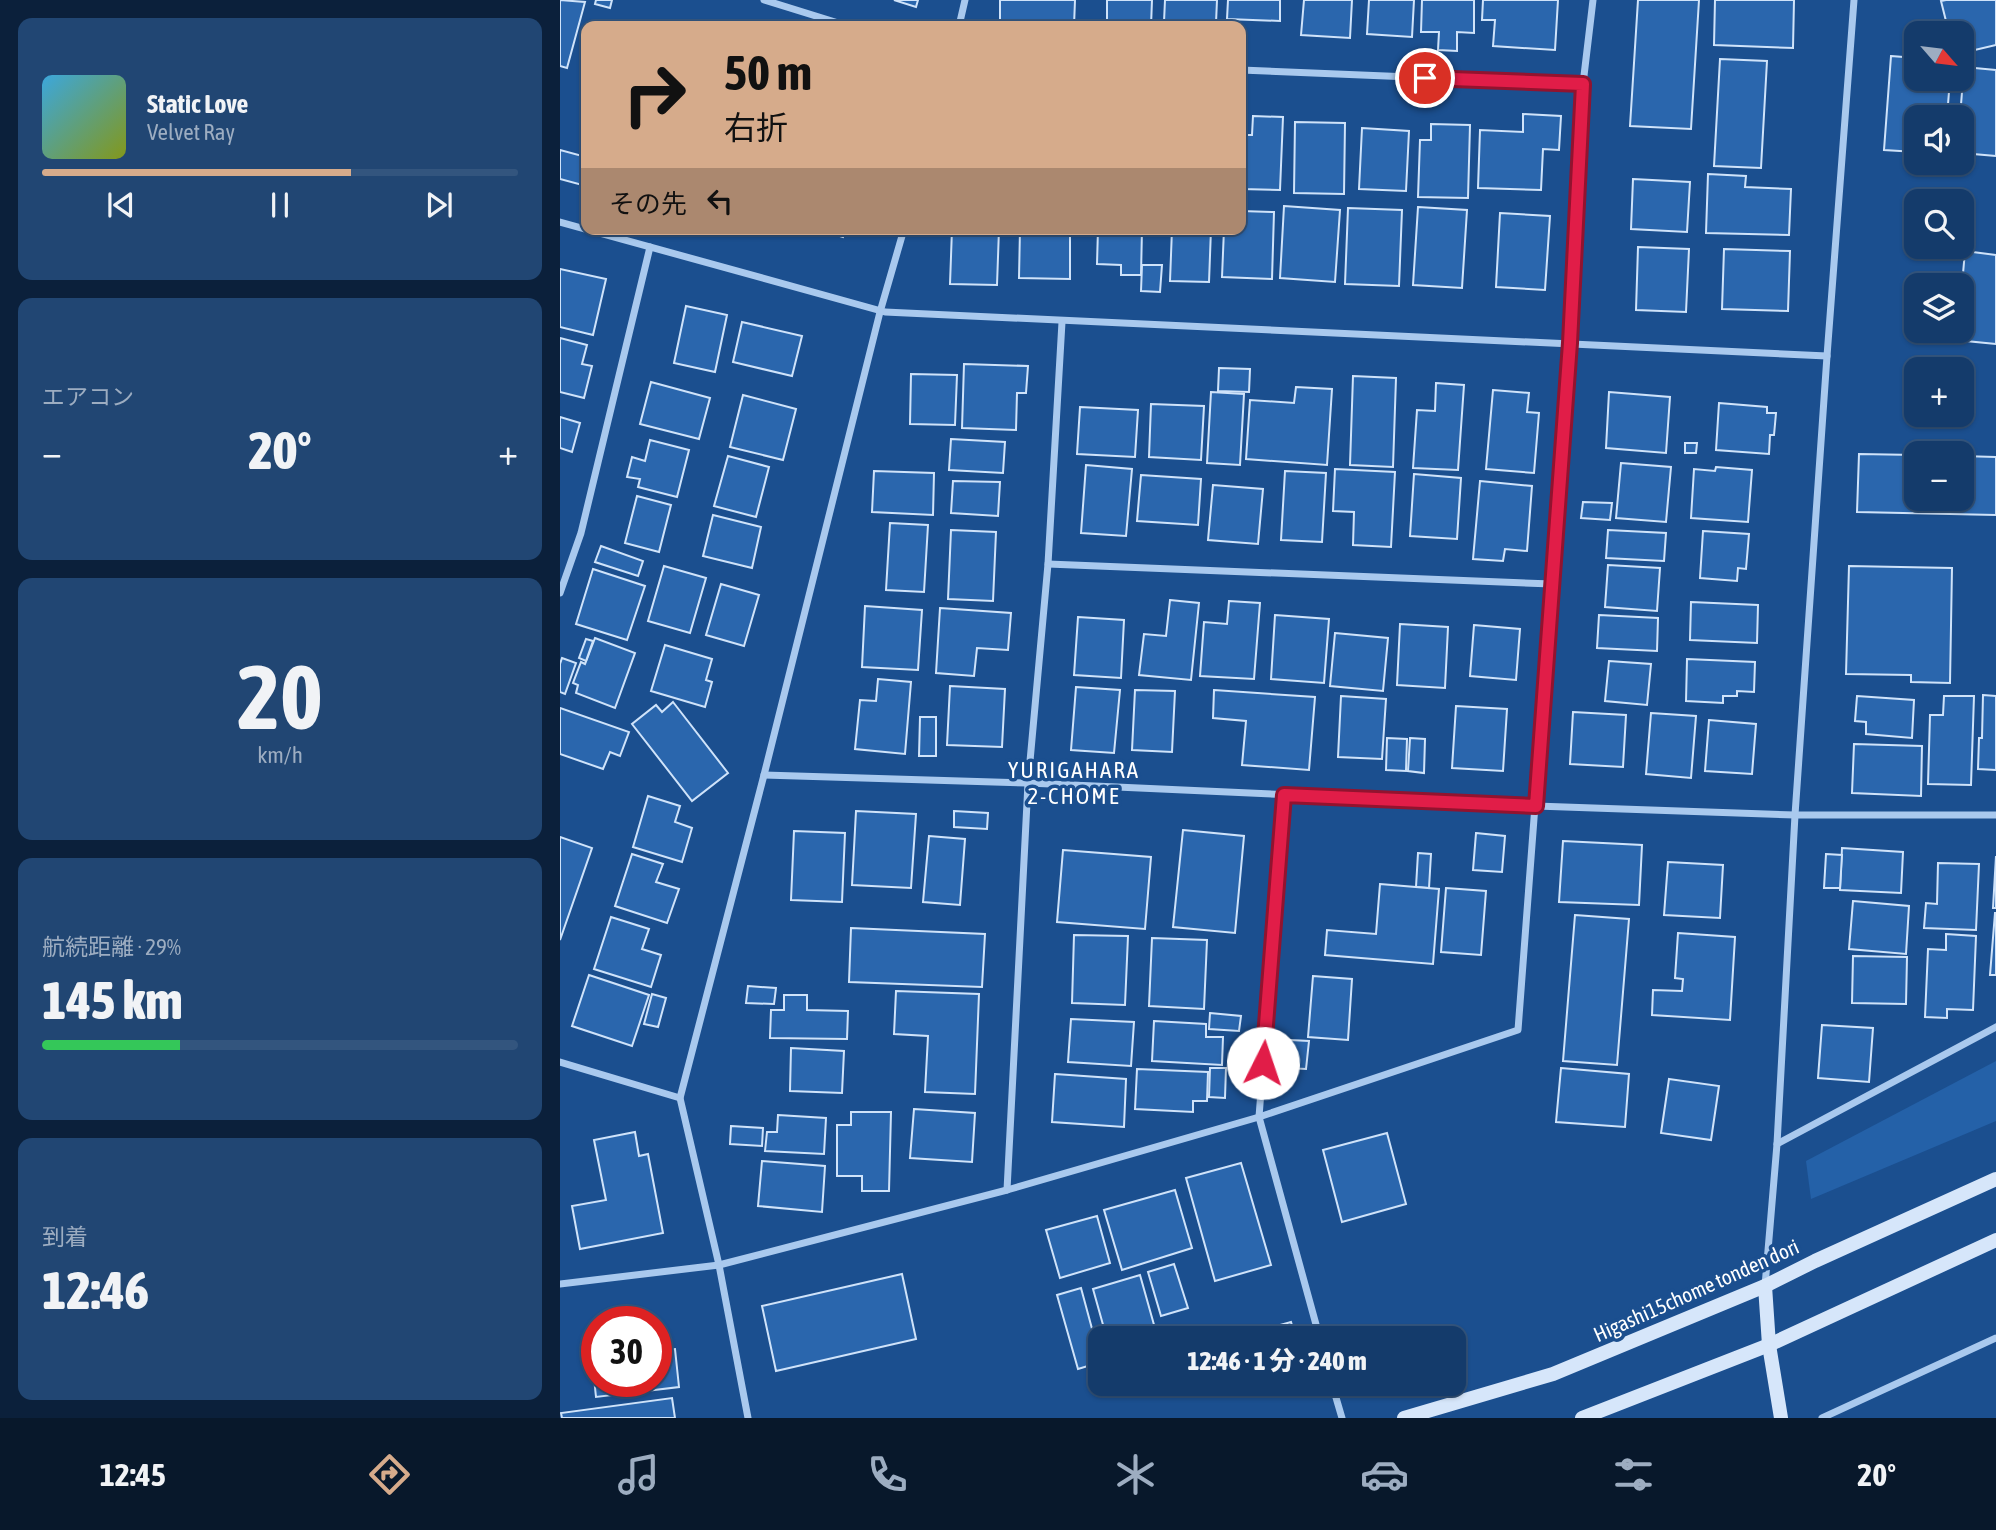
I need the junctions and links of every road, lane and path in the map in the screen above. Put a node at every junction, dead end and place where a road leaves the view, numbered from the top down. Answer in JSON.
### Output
{"nodes":[{"id":1,"x":764,"y":0,"type":"edge"},
{"id":2,"x":965,"y":0,"type":"edge"},
{"id":3,"x":1593,"y":0,"type":"edge"},
{"id":4,"x":1854,"y":0,"type":"edge"},
{"id":5,"x":832,"y":21,"type":"edge"},
{"id":6,"x":960,"y":21,"type":"edge"},
{"id":7,"x":1246,"y":70,"type":"edge"},
{"id":8,"x":1583,"y":84,"type":"junction"},
{"id":9,"x":560,"y":222,"type":"edge"},
{"id":10,"x":581,"y":228,"type":"edge"},
{"id":11,"x":607,"y":235,"type":"edge"},
{"id":12,"x":902,"y":235,"type":"edge"},
{"id":13,"x":650,"y":247,"type":"junction"},
{"id":14,"x":880,"y":312,"type":"junction"},
{"id":15,"x":1062,"y":322,"type":"junction"},
{"id":16,"x":1570,"y":343,"type":"junction"},
{"id":17,"x":1827,"y":356,"type":"junction"},
{"id":18,"x":1048,"y":564,"type":"junction"},
{"id":19,"x":1552,"y":584,"type":"junction"},
{"id":20,"x":560,"y":593,"type":"edge"},
{"id":21,"x":765,"y":775,"type":"junction"},
{"id":22,"x":1028,"y":783,"type":"junction"},
{"id":23,"x":1284,"y":795,"type":"junction"},
{"id":24,"x":1536,"y":806,"type":"junction"},
{"id":25,"x":1996,"y":814,"type":"edge"},
{"id":26,"x":1795,"y":815,"type":"junction"},
{"id":27,"x":1996,"y":1027,"type":"edge"},
{"id":28,"x":560,"y":1062,"type":"edge"},
{"id":29,"x":680,"y":1098,"type":"junction"},
{"id":30,"x":1259,"y":1116,"type":"junction"},
{"id":31,"x":1777,"y":1144,"type":"junction"},
{"id":32,"x":1996,"y":1179,"type":"edge"},
{"id":33,"x":1007,"y":1190,"type":"junction"},
{"id":34,"x":1996,"y":1240,"type":"edge"},
{"id":35,"x":719,"y":1265,"type":"junction"},
{"id":36,"x":560,"y":1284,"type":"edge"},
{"id":37,"x":1765,"y":1286,"type":"junction"},
{"id":38,"x":1316,"y":1326,"type":"edge"},
{"id":39,"x":1996,"y":1338,"type":"edge"},
{"id":40,"x":1769,"y":1345,"type":"junction"},
{"id":41,"x":1336,"y":1396,"type":"edge"},
{"id":42,"x":748,"y":1418,"type":"edge"},
{"id":43,"x":1342,"y":1418,"type":"edge"},
{"id":44,"x":1404,"y":1418,"type":"edge"},
{"id":45,"x":1582,"y":1418,"type":"edge"},
{"id":46,"x":1781,"y":1418,"type":"edge"},
{"id":47,"x":1822,"y":1418,"type":"edge"}],
"edges":[{"from":1,"to":5,"type":"street"},
{"from":2,"to":6,"type":"street"},
{"from":3,"to":8,"type":"street"},
{"from":4,"to":17,"type":"street"},
{"from":7,"to":8,"type":"street"},
{"from":8,"to":16,"type":"street"},
{"from":9,"to":10,"type":"street"},
{"from":11,"to":13,"type":"street"},
{"from":12,"to":14,"type":"street"},
{"from":13,"to":14,"type":"street"},
{"from":13,"to":20,"type":"street"},
{"from":14,"to":15,"type":"street"},
{"from":14,"to":21,"type":"street"},
{"from":15,"to":16,"type":"street"},
{"from":15,"to":18,"type":"street"},
{"from":16,"to":17,"type":"street"},
{"from":16,"to":19,"type":"street"},
{"from":17,"to":26,"type":"street"},
{"from":18,"to":19,"type":"street"},
{"from":18,"to":22,"type":"street"},
{"from":19,"to":24,"type":"street"},
{"from":21,"to":22,"type":"street"},
{"from":21,"to":29,"type":"street"},
{"from":22,"to":23,"type":"street"},
{"from":22,"to":33,"type":"street"},
{"from":23,"to":24,"type":"street"},
{"from":23,"to":30,"type":"street"},
{"from":24,"to":26,"type":"street"},
{"from":24,"to":30,"type":"street"},
{"from":25,"to":26,"type":"street"},
{"from":26,"to":31,"type":"street"},
{"from":27,"to":31,"type":"street"},
{"from":28,"to":29,"type":"street"},
{"from":29,"to":35,"type":"street"},
{"from":30,"to":33,"type":"street"},
{"from":30,"to":38,"type":"street"},
{"from":31,"to":37,"type":"street"},
{"from":32,"to":37,"type":"street","name":"Higashi15chome tonden dori"},
{"from":33,"to":35,"type":"street"},
{"from":34,"to":40,"type":"street"},
{"from":35,"to":36,"type":"street"},
{"from":35,"to":42,"type":"street"},
{"from":37,"to":40,"type":"street"},
{"from":37,"to":44,"type":"street","name":"Higashi15chome tonden dori"},
{"from":39,"to":47,"type":"street"},
{"from":40,"to":45,"type":"street"},
{"from":40,"to":46,"type":"street"},
{"from":41,"to":43,"type":"street"}]}
